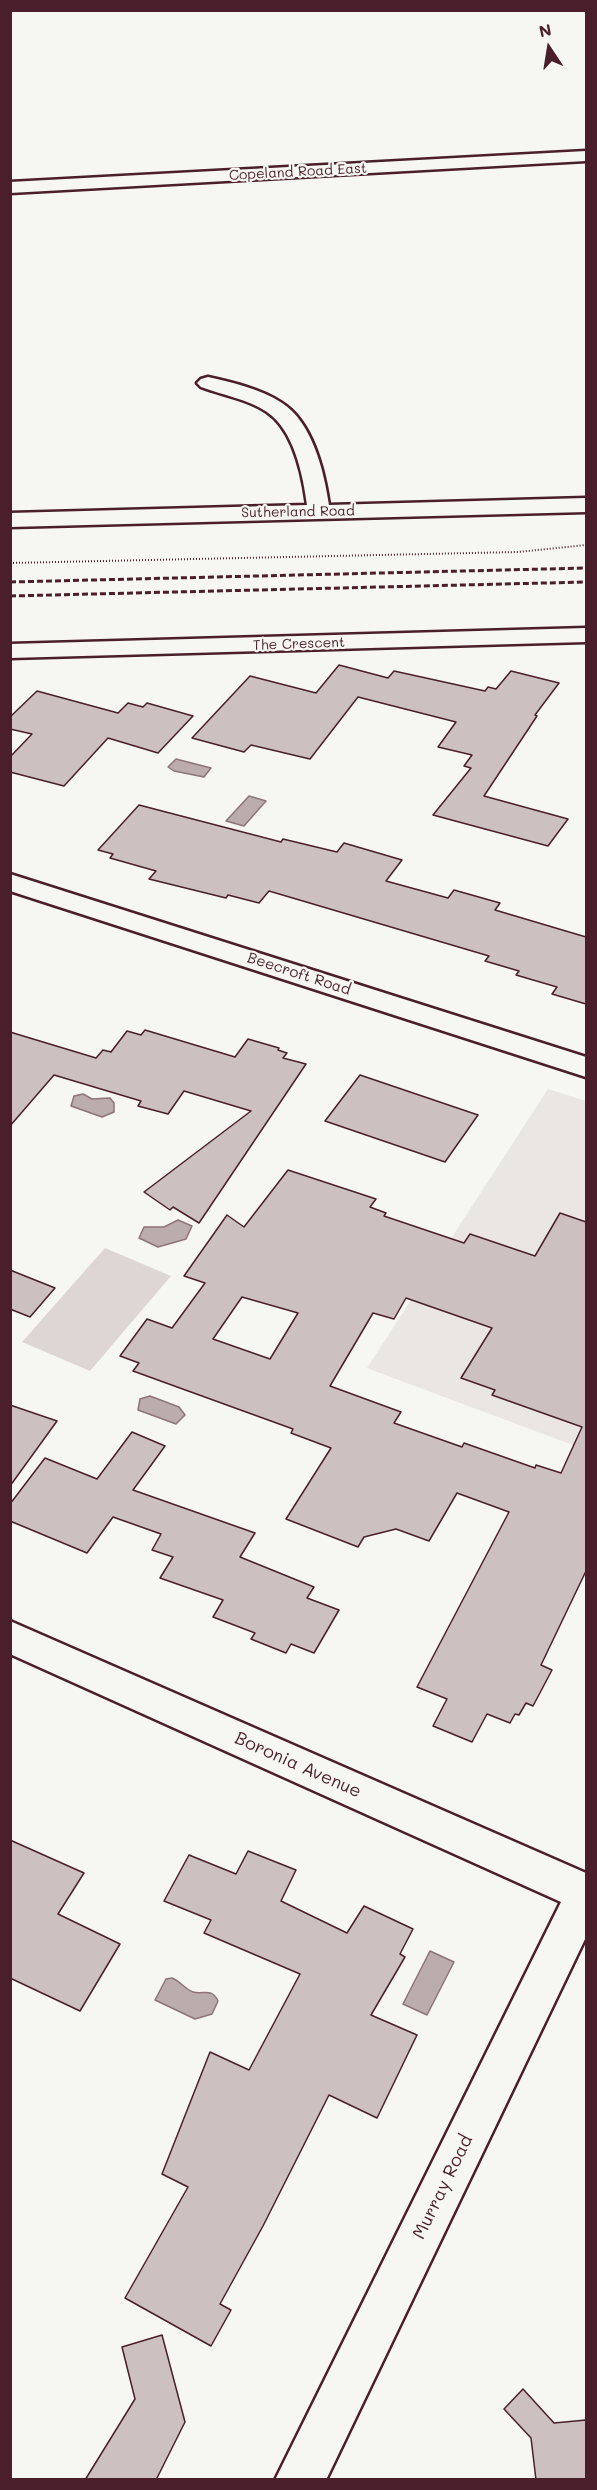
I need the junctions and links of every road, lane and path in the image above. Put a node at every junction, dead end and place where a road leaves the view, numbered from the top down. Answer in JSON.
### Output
{"nodes":[{"id":1,"x":586,"y":156,"type":"edge"},
{"id":2,"x":10,"y":188,"type":"edge"},
{"id":3,"x":208,"y":383,"type":"dead end"},
{"id":4,"x":586,"y":505,"type":"edge"},
{"id":5,"x":319,"y":512,"type":"junction"},
{"id":6,"x":10,"y":520,"type":"edge"},
{"id":7,"x":586,"y":545,"type":"edge"},
{"id":8,"x":10,"y":563,"type":"edge"},
{"id":9,"x":586,"y":635,"type":"edge"},
{"id":10,"x":10,"y":651,"type":"edge"},
{"id":11,"x":10,"y":882,"type":"edge"},
{"id":12,"x":586,"y":1067,"type":"edge"},
{"id":13,"x":10,"y":1637,"type":"edge"},
{"id":14,"x":586,"y":1894,"type":"edge"},
{"id":15,"x":300,"y":2480,"type":"edge"}],
"edges":[{"from":1,"to":2,"type":"street","name":"Copeland Road East"},
{"from":3,"to":5,"type":"street"},
{"from":4,"to":5,"type":"street","name":"Sutherland Road"},
{"from":5,"to":6,"type":"street","name":"Sutherland Road"},
{"from":7,"to":8,"type":"path"},
{"from":9,"to":10,"type":"street","name":"The Crescent"},
{"from":11,"to":12,"type":"street","name":"Beecroft Road"},
{"from":13,"to":14,"type":"street","name":"Boronia Avenue"},
{"from":14,"to":15,"type":"street","name":"Murray Road"}]}
